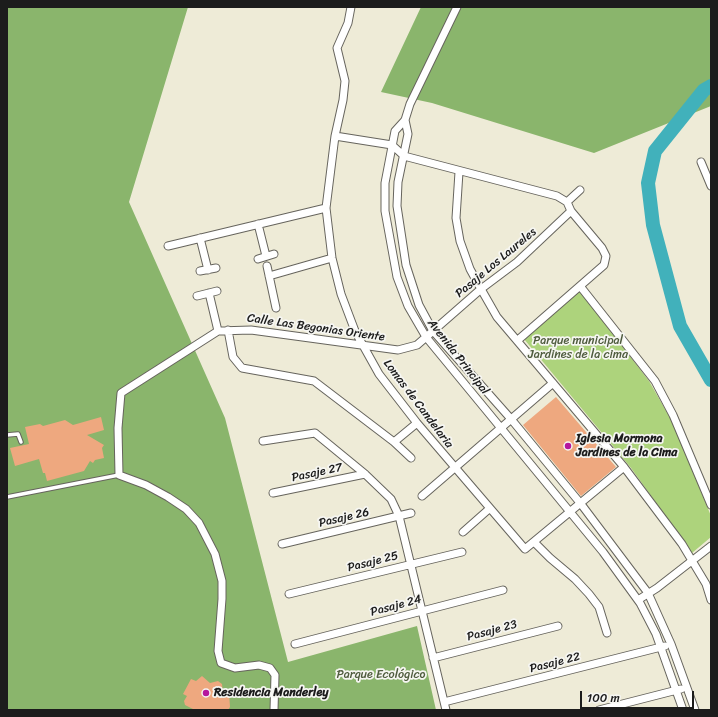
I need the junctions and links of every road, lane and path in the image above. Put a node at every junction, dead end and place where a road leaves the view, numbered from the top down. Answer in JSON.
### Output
{"nodes":[{"id":1,"x":351,"y":7,"type":"edge"},
{"id":2,"x":457,"y":7,"type":"edge"},
{"id":3,"x":405,"y":120,"type":"junction"},
{"id":4,"x":335,"y":136,"type":"junction"},
{"id":5,"x":392,"y":145,"type":"junction"},
{"id":6,"x":404,"y":156,"type":"junction"},
{"id":7,"x":701,"y":162,"type":"dead end"},
{"id":8,"x":459,"y":172,"type":"junction"},
{"id":9,"x":711,"y":186,"type":"edge"},
{"id":10,"x":580,"y":190,"type":"dead end"},
{"id":11,"x":568,"y":202,"type":"junction"},
{"id":12,"x":326,"y":208,"type":"junction"},
{"id":13,"x":571,"y":211,"type":"junction"},
{"id":14,"x":258,"y":224,"type":"junction"},
{"id":15,"x":200,"y":238,"type":"junction"},
{"id":16,"x":168,"y":246,"type":"dead end"},
{"id":17,"x":274,"y":254,"type":"dead end"},
{"id":18,"x":266,"y":256,"type":"junction"},
{"id":19,"x":258,"y":258,"type":"dead end"},
{"id":20,"x":332,"y":258,"type":"junction"},
{"id":21,"x":267,"y":266,"type":"dead end"},
{"id":22,"x":216,"y":268,"type":"dead end"},
{"id":23,"x":208,"y":270,"type":"junction"},
{"id":24,"x":200,"y":271,"type":"dead end"},
{"id":25,"x":269,"y":276,"type":"junction"},
{"id":26,"x":580,"y":286,"type":"junction"},
{"id":27,"x":481,"y":289,"type":"junction"},
{"id":28,"x":197,"y":296,"type":"dead end"},
{"id":29,"x":276,"y":308,"type":"dead end"},
{"id":30,"x":228,"y":330,"type":"junction"},
{"id":31,"x":218,"y":331,"type":"junction"},
{"id":32,"x":434,"y":331,"type":"junction"},
{"id":33,"x":426,"y":337,"type":"junction"},
{"id":34,"x":518,"y":340,"type":"junction"},
{"id":35,"x":364,"y":345,"type":"junction"},
{"id":36,"x":553,"y":384,"type":"junction"},
{"id":37,"x":511,"y":419,"type":"junction"},
{"id":38,"x":417,"y":423,"type":"junction"},
{"id":39,"x":501,"y":428,"type":"junction"},
{"id":40,"x":7,"y":435,"type":"edge"},
{"id":41,"x":263,"y":441,"type":"dead end"},
{"id":42,"x":21,"y":442,"type":"dead end"},
{"id":43,"x":394,"y":442,"type":"junction"},
{"id":44,"x":411,"y":458,"type":"dead end"},
{"id":45,"x":624,"y":467,"type":"junction"},
{"id":46,"x":454,"y":468,"type":"junction"},
{"id":47,"x":365,"y":474,"type":"junction"},
{"id":48,"x":119,"y":476,"type":"junction"},
{"id":49,"x":273,"y":493,"type":"dead end"},
{"id":50,"x":422,"y":496,"type":"dead end"},
{"id":51,"x":7,"y":497,"type":"edge"},
{"id":52,"x":581,"y":504,"type":"junction"},
{"id":53,"x":711,"y":505,"type":"edge"},
{"id":54,"x":489,"y":509,"type":"junction"},
{"id":55,"x":411,"y":513,"type":"dead end"},
{"id":56,"x":570,"y":513,"type":"junction"},
{"id":57,"x":399,"y":516,"type":"junction"},
{"id":58,"x":463,"y":532,"type":"dead end"},
{"id":59,"x":534,"y":542,"type":"junction"},
{"id":60,"x":282,"y":544,"type":"dead end"},
{"id":61,"x":711,"y":546,"type":"edge"},
{"id":62,"x":462,"y":552,"type":"dead end"},
{"id":63,"x":692,"y":560,"type":"junction"},
{"id":64,"x":411,"y":564,"type":"junction"},
{"id":65,"x":503,"y":590,"type":"dead end"},
{"id":66,"x":648,"y":593,"type":"junction"},
{"id":67,"x":289,"y":594,"type":"dead end"},
{"id":68,"x":638,"y":600,"type":"junction"},
{"id":69,"x":711,"y":600,"type":"edge"},
{"id":70,"x":422,"y":611,"type":"junction"},
{"id":71,"x":558,"y":626,"type":"dead end"},
{"id":72,"x":607,"y":633,"type":"dead end"},
{"id":73,"x":295,"y":644,"type":"dead end"},
{"id":74,"x":671,"y":644,"type":"junction"},
{"id":75,"x":661,"y":647,"type":"junction"},
{"id":76,"x":433,"y":658,"type":"junction"},
{"id":77,"x":687,"y":687,"type":"junction"},
{"id":78,"x":677,"y":690,"type":"junction"},
{"id":79,"x":444,"y":702,"type":"junction"},
{"id":80,"x":274,"y":710,"type":"edge"},
{"id":81,"x":446,"y":710,"type":"edge"},
{"id":82,"x":599,"y":710,"type":"edge"},
{"id":83,"x":683,"y":710,"type":"edge"},
{"id":84,"x":695,"y":710,"type":"edge"}],
"edges":[{"from":1,"to":4,"type":"street","name":"Lomas de Candelaria"},
{"from":2,"to":3,"type":"street"},
{"from":3,"to":5,"type":"street","name":"Avenida Principal"},
{"from":3,"to":6,"type":"street","name":"Avenida Principal"},
{"from":4,"to":5,"type":"street"},
{"from":4,"to":12,"type":"street","name":"Lomas de Candelaria"},
{"from":5,"to":6,"type":"street"},
{"from":5,"to":33,"type":"street","name":"Avenida Principal"},
{"from":6,"to":8,"type":"street"},
{"from":6,"to":32,"type":"street","name":"Avenida Principal"},
{"from":7,"to":9,"type":"street"},
{"from":8,"to":11,"type":"street"},
{"from":8,"to":27,"type":"street"},
{"from":10,"to":11,"type":"street"},
{"from":11,"to":13,"type":"street"},
{"from":12,"to":14,"type":"street"},
{"from":12,"to":20,"type":"street","name":"Lomas de Candelaria"},
{"from":13,"to":26,"type":"street"},
{"from":13,"to":27,"type":"street","name":"Pasaje Los Laureles"},
{"from":14,"to":15,"type":"street"},
{"from":14,"to":18,"type":"street"},
{"from":15,"to":16,"type":"street"},
{"from":15,"to":23,"type":"street"},
{"from":17,"to":18,"type":"street"},
{"from":18,"to":19,"type":"street"},
{"from":20,"to":25,"type":"street"},
{"from":20,"to":35,"type":"street","name":"Lomas de Candelaria"},
{"from":21,"to":25,"type":"street"},
{"from":22,"to":23,"type":"street"},
{"from":23,"to":24,"type":"street"},
{"from":25,"to":29,"type":"street"},
{"from":26,"to":34,"type":"street"},
{"from":26,"to":53,"type":"street"},
{"from":27,"to":32,"type":"street","name":"Pasaje Los Laureles"},
{"from":27,"to":34,"type":"street"},
{"from":28,"to":31,"type":"street"},
{"from":30,"to":31,"type":"street","name":"Calle Las Begonias Oriente"},
{"from":30,"to":35,"type":"street","name":"Calle Las Begonias Oriente"},
{"from":30,"to":43,"type":"street"},
{"from":31,"to":48,"type":"street","name":"Calle Las Begonias Oriente"},
{"from":32,"to":33,"type":"street","name":"Calle Las Begonias Oriente"},
{"from":32,"to":37,"type":"street","name":"Avenida Principal"},
{"from":33,"to":35,"type":"street","name":"Calle Las Begonias Oriente"},
{"from":33,"to":39,"type":"street","name":"Avenida Principal"},
{"from":34,"to":36,"type":"street"},
{"from":35,"to":38,"type":"street","name":"Lomas de Candelaria"},
{"from":36,"to":37,"type":"street"},
{"from":36,"to":45,"type":"street"},
{"from":37,"to":39,"type":"street"},
{"from":37,"to":52,"type":"street","name":"Avenida Principal"},
{"from":38,"to":43,"type":"street"},
{"from":38,"to":46,"type":"street","name":"Lomas de Candelaria"},
{"from":39,"to":46,"type":"street"},
{"from":39,"to":56,"type":"street","name":"Avenida Principal"},
{"from":40,"to":42,"type":"lane"},
{"from":41,"to":47,"type":"street"},
{"from":43,"to":44,"type":"street"},
{"from":45,"to":52,"type":"street"},
{"from":45,"to":63,"type":"street"},
{"from":46,"to":50,"type":"street"},
{"from":46,"to":54,"type":"street","name":"Lomas de Candelaria"},
{"from":47,"to":49,"type":"street","name":"Pasaje 27"},
{"from":47,"to":57,"type":"street"},
{"from":48,"to":51,"type":"lane"},
{"from":48,"to":80,"type":"street"},
{"from":52,"to":56,"type":"street"},
{"from":52,"to":66,"type":"street","name":"Avenida Principal"},
{"from":54,"to":58,"type":"street"},
{"from":54,"to":59,"type":"street","name":"Lomas de Candelaria"},
{"from":55,"to":57,"type":"street","name":"Pasaje 26"},
{"from":56,"to":59,"type":"street"},
{"from":56,"to":68,"type":"street","name":"Avenida Principal"},
{"from":57,"to":60,"type":"street","name":"Pasaje 26"},
{"from":57,"to":64,"type":"street"},
{"from":59,"to":72,"type":"street"},
{"from":61,"to":63,"type":"street"},
{"from":62,"to":64,"type":"street","name":"Pasaje 25"},
{"from":63,"to":66,"type":"street"},
{"from":63,"to":69,"type":"street"},
{"from":64,"to":67,"type":"street","name":"Pasaje 25"},
{"from":64,"to":70,"type":"street"},
{"from":65,"to":70,"type":"street","name":"Pasaje 24"},
{"from":66,"to":68,"type":"street"},
{"from":66,"to":74,"type":"street","name":"Avenida Principal"},
{"from":68,"to":75,"type":"street","name":"Avenida Principal"},
{"from":70,"to":73,"type":"street","name":"Pasaje 24"},
{"from":70,"to":76,"type":"street"},
{"from":71,"to":76,"type":"street","name":"Pasaje 23"},
{"from":74,"to":75,"type":"street","name":"Pasaje 22"},
{"from":74,"to":77,"type":"street","name":"Avenida Principal"},
{"from":75,"to":78,"type":"street","name":"Avenida Principal"},
{"from":75,"to":79,"type":"street","name":"Pasaje 22"},
{"from":76,"to":79,"type":"street"},
{"from":77,"to":78,"type":"street"},
{"from":77,"to":84,"type":"street","name":"Avenida Principal"},
{"from":78,"to":82,"type":"street"},
{"from":78,"to":83,"type":"street","name":"Avenida Principal"},
{"from":79,"to":81,"type":"street"}]}
